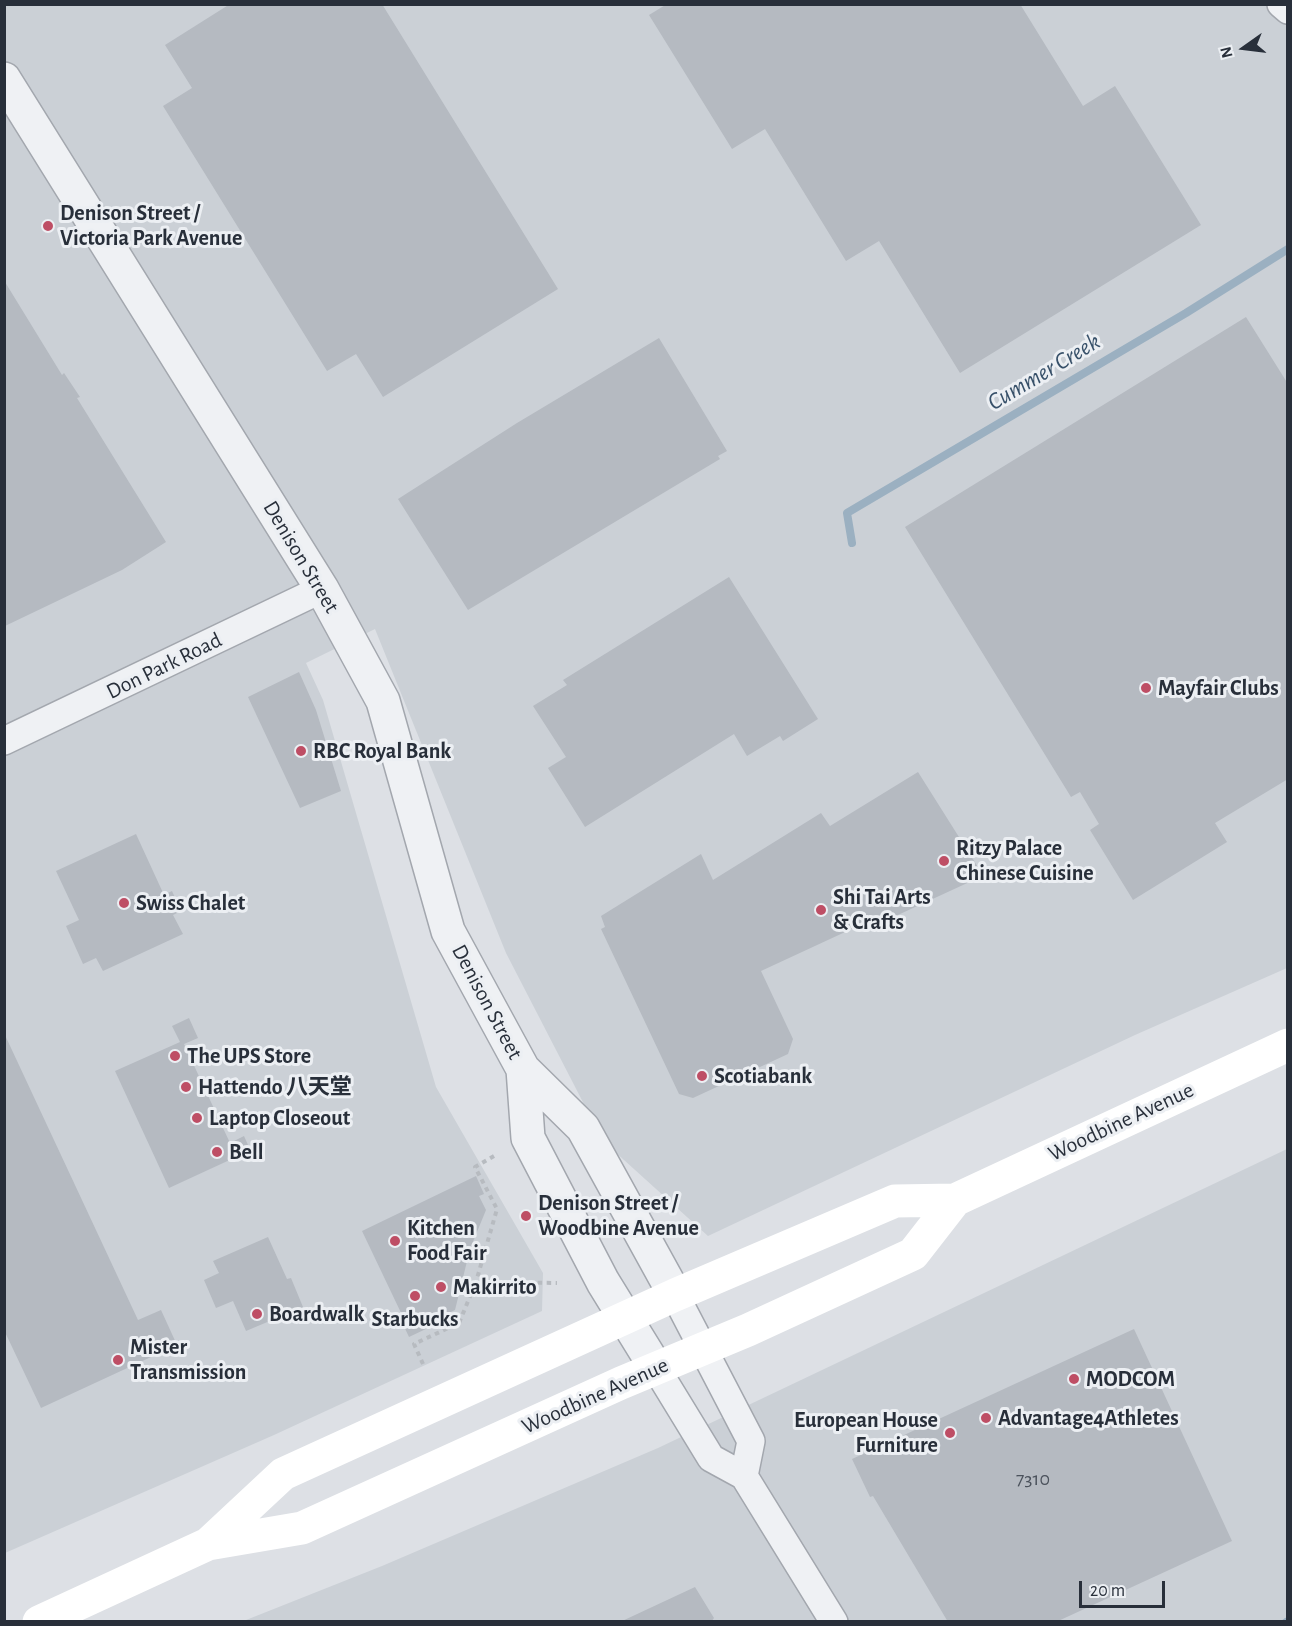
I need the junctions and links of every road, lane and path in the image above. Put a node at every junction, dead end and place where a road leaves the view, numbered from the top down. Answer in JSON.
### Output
{"nodes":[{"id":1,"x":1281,"y":4,"type":"edge"},
{"id":2,"x":1287,"y":10,"type":"edge"},
{"id":3,"x":4,"y":79,"type":"edge"},
{"id":4,"x":322,"y":589,"type":"junction"},
{"id":5,"x":4,"y":741,"type":"edge"},
{"id":6,"x":1287,"y":1045,"type":"edge"},
{"id":7,"x":523,"y":1069,"type":"junction"},
{"id":8,"x":494,"y":1156,"type":"dead end"},
{"id":9,"x":956,"y":1200,"type":"junction"},
{"id":10,"x":477,"y":1282,"type":"junction"},
{"id":11,"x":557,"y":1283,"type":"dead end"},
{"id":12,"x":675,"y":1295,"type":"junction"},
{"id":13,"x":625,"y":1318,"type":"junction"},
{"id":14,"x":702,"y":1349,"type":"junction"},
{"id":15,"x":423,"y":1364,"type":"dead end"},
{"id":16,"x":656,"y":1368,"type":"junction"},
{"id":17,"x":744,"y":1476,"type":"junction"},
{"id":18,"x":208,"y":1544,"type":"junction"},
{"id":19,"x":39,"y":1622,"type":"edge"},
{"id":20,"x":834,"y":1622,"type":"edge"}],
"edges":[{"from":1,"to":2,"type":"street"},
{"from":3,"to":4,"type":"street","name":"Denison Street"},
{"from":4,"to":5,"type":"street","name":"Don Park Road"},
{"from":4,"to":7,"type":"street","name":"Denison Street"},
{"from":6,"to":9,"type":"main road","name":"Woodbine Avenue"},
{"from":7,"to":12,"type":"street","name":"Denison Street"},
{"from":7,"to":13,"type":"street","name":"Denison Street"},
{"from":8,"to":10,"type":"path"},
{"from":9,"to":12,"type":"main road","name":"Woodbine Avenue"},
{"from":9,"to":14,"type":"main road","name":"Woodbine Avenue"},
{"from":10,"to":11,"type":"path"},
{"from":10,"to":15,"type":"path"},
{"from":12,"to":13,"type":"main road","name":"Woodbine Avenue"},
{"from":12,"to":14,"type":"street","name":"Denison Street"},
{"from":13,"to":16,"type":"street","name":"Denison Street"},
{"from":13,"to":18,"type":"main road","name":"Woodbine Avenue"},
{"from":14,"to":16,"type":"main road","name":"Woodbine Avenue"},
{"from":14,"to":17,"type":"street","name":"Denison Street"},
{"from":16,"to":17,"type":"street","name":"Denison Street"},
{"from":16,"to":18,"type":"main road","name":"Woodbine Avenue"},
{"from":17,"to":20,"type":"street","name":"Denison Street"},
{"from":18,"to":19,"type":"main road","name":"Woodbine Avenue"}]}
